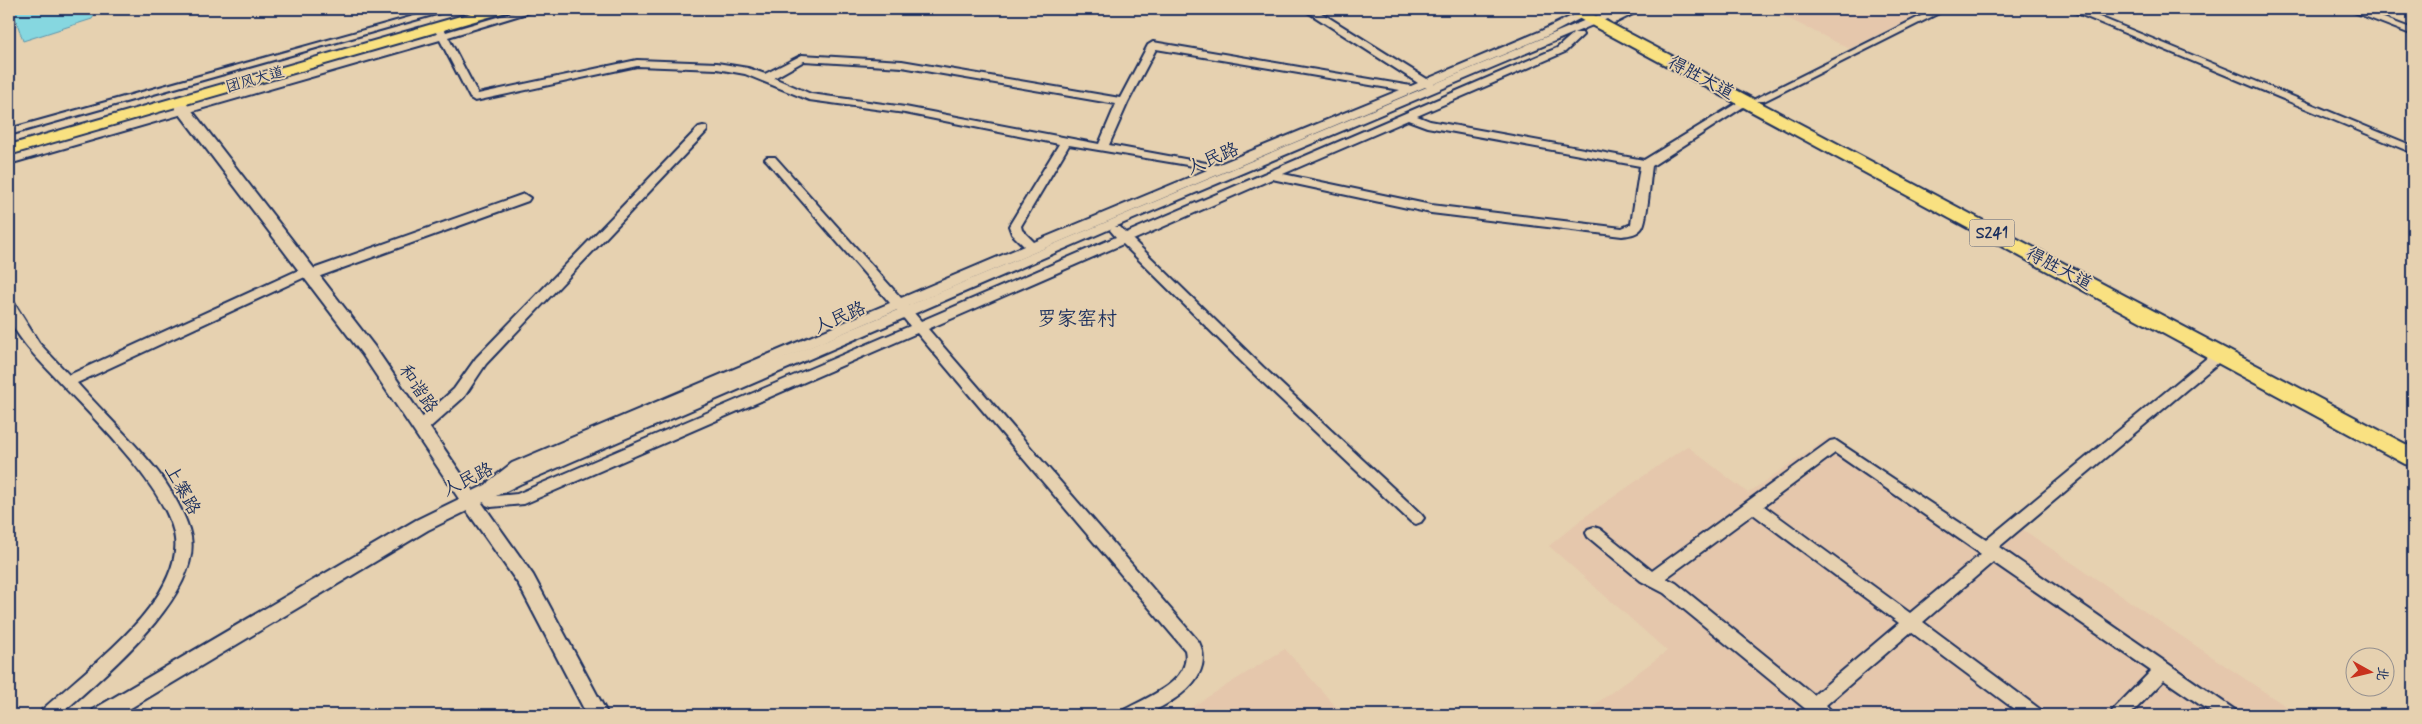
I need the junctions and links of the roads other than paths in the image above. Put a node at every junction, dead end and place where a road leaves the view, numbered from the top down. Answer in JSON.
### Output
{"nodes":[{"id":1,"x":449,"y":9,"type":"edge"},
{"id":2,"x":479,"y":9,"type":"edge"},
{"id":3,"x":501,"y":9,"type":"edge"},
{"id":4,"x":535,"y":9,"type":"edge"},
{"id":5,"x":1308,"y":9,"type":"edge"},
{"id":6,"x":1637,"y":9,"type":"edge"},
{"id":7,"x":1942,"y":9,"type":"edge"},
{"id":8,"x":2072,"y":9,"type":"edge"},
{"id":9,"x":2351,"y":9,"type":"edge"},
{"id":10,"x":1595,"y":14,"type":"edge"},
{"id":11,"x":441,"y":31,"type":"junction"},
{"id":12,"x":2413,"y":32,"type":"edge"},
{"id":13,"x":1578,"y":35,"type":"junction"},
{"id":14,"x":766,"y":78,"type":"junction"},
{"id":15,"x":1426,"y":88,"type":"junction"},
{"id":16,"x":1753,"y":101,"type":"junction"},
{"id":17,"x":1123,"y":102,"type":"junction"},
{"id":18,"x":182,"y":106,"type":"junction"},
{"id":19,"x":1406,"y":116,"type":"junction"},
{"id":20,"x":703,"y":130,"type":"dead end"},
{"id":21,"x":9,"y":132,"type":"edge"},
{"id":22,"x":1066,"y":141,"type":"junction"},
{"id":23,"x":9,"y":143,"type":"edge"},
{"id":24,"x":1103,"y":147,"type":"junction"},
{"id":25,"x":9,"y":150,"type":"edge"},
{"id":26,"x":2413,"y":150,"type":"edge"},
{"id":27,"x":771,"y":159,"type":"dead end"},
{"id":28,"x":9,"y":161,"type":"edge"},
{"id":29,"x":1646,"y":164,"type":"junction"},
{"id":30,"x":1225,"y":171,"type":"junction"},
{"id":31,"x":1254,"y":172,"type":"junction"},
{"id":32,"x":1270,"y":175,"type":"junction"},
{"id":33,"x":524,"y":198,"type":"dead end"},
{"id":34,"x":1120,"y":234,"type":"junction"},
{"id":35,"x":1032,"y":247,"type":"junction"},
{"id":36,"x":309,"y":273,"type":"junction"},
{"id":37,"x":9,"y":306,"type":"edge"},
{"id":38,"x":909,"y":315,"type":"junction"},
{"id":39,"x":2219,"y":355,"type":"junction"},
{"id":40,"x":69,"y":381,"type":"junction"},
{"id":41,"x":420,"y":428,"type":"junction"},
{"id":42,"x":2413,"y":445,"type":"edge"},
{"id":43,"x":2413,"y":458,"type":"edge"},
{"id":44,"x":480,"y":501,"type":"junction"},
{"id":45,"x":1753,"y":506,"type":"junction"},
{"id":46,"x":1416,"y":518,"type":"dead end"},
{"id":47,"x":1594,"y":533,"type":"dead end"},
{"id":48,"x":1990,"y":550,"type":"junction"},
{"id":49,"x":1653,"y":579,"type":"junction"},
{"id":50,"x":1911,"y":623,"type":"junction"},
{"id":51,"x":2163,"y":670,"type":"junction"},
{"id":52,"x":1820,"y":710,"type":"edge"},
{"id":53,"x":48,"y":715,"type":"edge"},
{"id":54,"x":101,"y":715,"type":"edge"},
{"id":55,"x":123,"y":715,"type":"edge"},
{"id":56,"x":598,"y":715,"type":"edge"},
{"id":57,"x":1130,"y":715,"type":"edge"},
{"id":58,"x":2034,"y":715,"type":"edge"},
{"id":59,"x":2119,"y":715,"type":"edge"},
{"id":60,"x":2230,"y":715,"type":"edge"}],
"edges":[{"from":1,"to":21,"type":"street"},
{"from":2,"to":23,"type":"main road","name":"团风大道"},
{"from":3,"to":11,"type":"main road","name":"团风大道"},
{"from":4,"to":11,"type":"street"},
{"from":5,"to":15,"type":"street"},
{"from":6,"to":10,"type":"street","name":"人民路"},
{"from":7,"to":16,"type":"street"},
{"from":8,"to":26,"type":"street"},
{"from":9,"to":12,"type":"street"},
{"from":10,"to":13,"type":"street","name":"人民路"},
{"from":10,"to":15,"type":"street","name":"人民路"},
{"from":10,"to":16,"type":"main road","name":"得胜大道","number":"S241"},
{"from":11,"to":14,"type":"street"},
{"from":11,"to":18,"type":"main road","name":"团风大道"},
{"from":13,"to":19,"type":"street"},
{"from":13,"to":31,"type":"street","name":"人民路"},
{"from":14,"to":17,"type":"street"},
{"from":14,"to":22,"type":"street"},
{"from":15,"to":17,"type":"street"},
{"from":15,"to":30,"type":"street","name":"人民路"},
{"from":16,"to":29,"type":"street"},
{"from":16,"to":39,"type":"main road","name":"得胜大道","number":"S241"},
{"from":16,"to":42,"type":"main road","name":"得胜大道","number":"S241"},
{"from":17,"to":24,"type":"street"},
{"from":18,"to":25,"type":"main road","name":"团风大道"},
{"from":18,"to":28,"type":"street"},
{"from":18,"to":36,"type":"street","name":"和谐路"},
{"from":19,"to":29,"type":"street"},
{"from":19,"to":32,"type":"street"},
{"from":20,"to":41,"type":"street"},
{"from":22,"to":24,"type":"street"},
{"from":22,"to":35,"type":"street"},
{"from":24,"to":30,"type":"street"},
{"from":27,"to":38,"type":"street"},
{"from":29,"to":32,"type":"street"},
{"from":30,"to":35,"type":"street"},
{"from":30,"to":38,"type":"street","name":"人民路"},
{"from":31,"to":32,"type":"street"},
{"from":31,"to":34,"type":"street","name":"人民路"},
{"from":32,"to":34,"type":"street"},
{"from":33,"to":36,"type":"street"},
{"from":34,"to":38,"type":"street","name":"人民路"},
{"from":34,"to":46,"type":"street"},
{"from":35,"to":38,"type":"street"},
{"from":36,"to":40,"type":"street"},
{"from":36,"to":41,"type":"street","name":"和谐路"},
{"from":37,"to":40,"type":"street","name":"上寨路"},
{"from":38,"to":44,"type":"street","name":"人民路"},
{"from":38,"to":57,"type":"street"},
{"from":39,"to":43,"type":"main road","name":"得胜大道","number":"S241"},
{"from":39,"to":48,"type":"street"},
{"from":40,"to":53,"type":"street","name":"上寨路"},
{"from":41,"to":44,"type":"street","name":"和谐路"},
{"from":44,"to":54,"type":"street","name":"人民路"},
{"from":44,"to":55,"type":"street","name":"人民路"},
{"from":44,"to":56,"type":"street","name":"和谐路"},
{"from":45,"to":48,"type":"street"},
{"from":45,"to":49,"type":"street"},
{"from":45,"to":50,"type":"street"},
{"from":47,"to":49,"type":"street"},
{"from":48,"to":50,"type":"street"},
{"from":48,"to":51,"type":"street"},
{"from":49,"to":52,"type":"street"},
{"from":50,"to":52,"type":"street"},
{"from":50,"to":58,"type":"street"},
{"from":51,"to":59,"type":"street"},
{"from":51,"to":60,"type":"street"}]}
